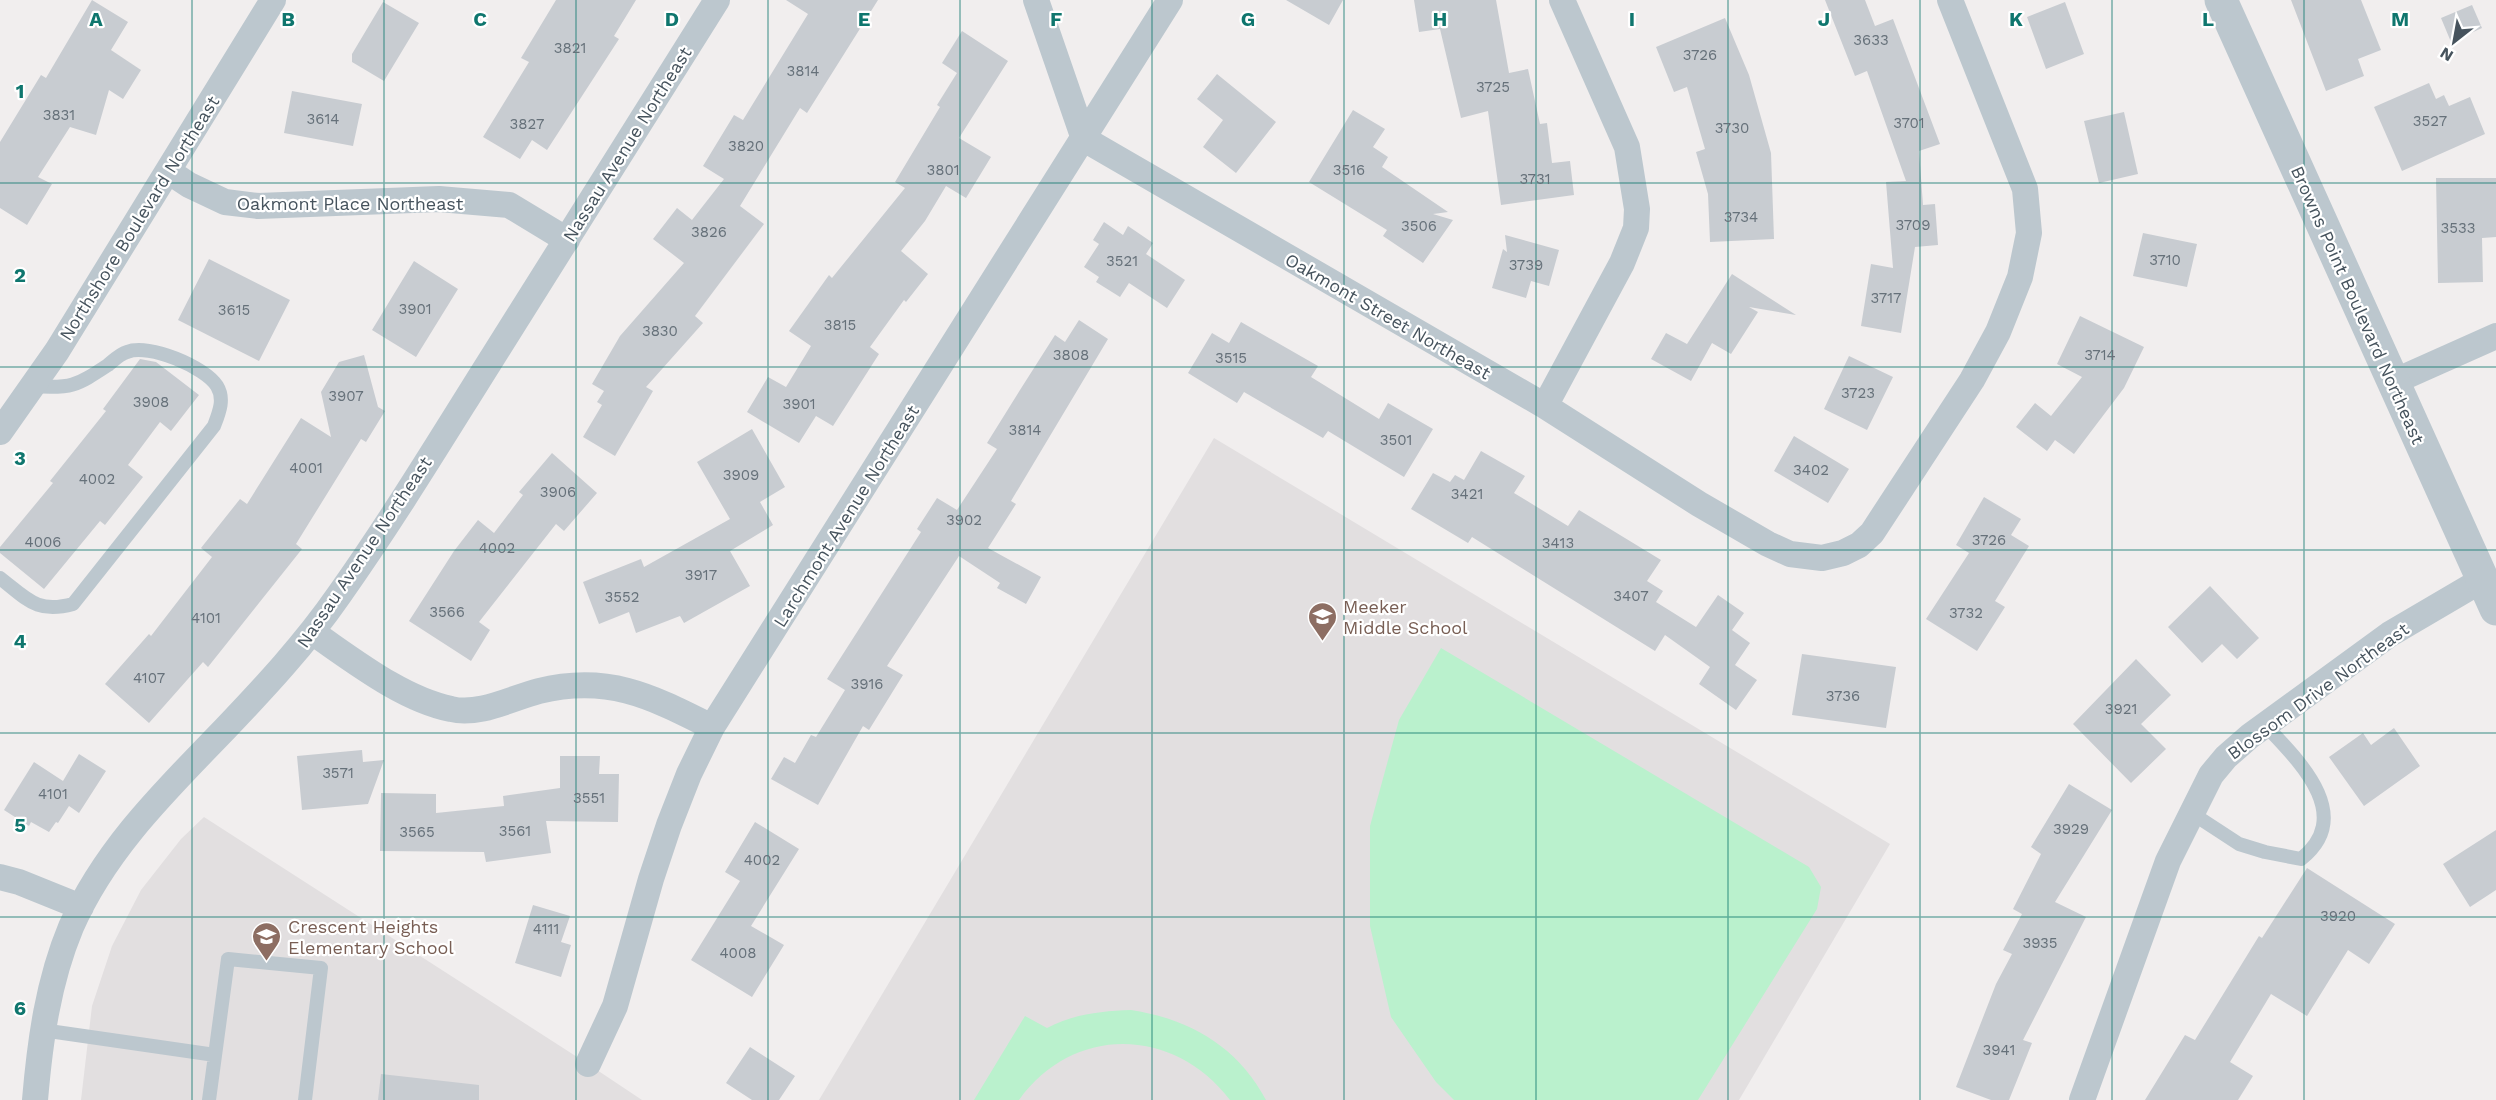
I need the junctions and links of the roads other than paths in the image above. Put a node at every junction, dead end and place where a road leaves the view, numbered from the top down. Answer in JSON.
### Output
{"nodes":[{"id":1,"x":273,"y":0,"type":"edge"},
{"id":2,"x":717,"y":0,"type":"edge"},
{"id":3,"x":1036,"y":0,"type":"edge"},
{"id":4,"x":1170,"y":0,"type":"edge"},
{"id":5,"x":1562,"y":0,"type":"edge"},
{"id":6,"x":1950,"y":0,"type":"edge"},
{"id":7,"x":2221,"y":0,"type":"edge"},
{"id":8,"x":1084,"y":140,"type":"junction"},
{"id":9,"x":168,"y":171,"type":"junction"},
{"id":10,"x":567,"y":240,"type":"junction"},
{"id":11,"x":2496,"y":336,"type":"edge"},
{"id":12,"x":2392,"y":382,"type":"junction"},
{"id":13,"x":32,"y":386,"type":"junction"},
{"id":14,"x":1545,"y":406,"type":"junction"},
{"id":15,"x":0,"y":432,"type":"edge"},
{"id":16,"x":0,"y":578,"type":"edge"},
{"id":17,"x":2489,"y":595,"type":"edge"},
{"id":18,"x":312,"y":632,"type":"junction"},
{"id":19,"x":2265,"y":725,"type":"junction"},
{"id":20,"x":712,"y":727,"type":"junction"},
{"id":21,"x":2190,"y":812,"type":"junction"},
{"id":22,"x":0,"y":877,"type":"edge"},
{"id":23,"x":81,"y":907,"type":"junction"},
{"id":24,"x":42,"y":1030,"type":"junction"},
{"id":25,"x":215,"y":1055,"type":"junction"},
{"id":26,"x":588,"y":1064,"type":"dead end"},
{"id":27,"x":35,"y":1100,"type":"edge"},
{"id":28,"x":209,"y":1100,"type":"edge"},
{"id":29,"x":305,"y":1100,"type":"edge"},
{"id":30,"x":2082,"y":1100,"type":"edge"}],
"edges":[{"from":1,"to":9,"type":"street","name":"Northshore Boulevard Northeast"},
{"from":2,"to":10,"type":"street","name":"Nassau Avenue Northeast"},
{"from":3,"to":8,"type":"street"},
{"from":4,"to":8,"type":"street","name":"Larchmont Avenue Northeast"},
{"from":5,"to":14,"type":"street"},
{"from":6,"to":14,"type":"street","name":"Oakmont Street Northeast"},
{"from":7,"to":12,"type":"street","name":"Browns Point Boulevard Northeast"},
{"from":8,"to":14,"type":"street","name":"Oakmont Street Northeast"},
{"from":8,"to":20,"type":"street","name":"Larchmont Avenue Northeast"},
{"from":9,"to":10,"type":"street","name":"Oakmont Place Northeast"},
{"from":9,"to":13,"type":"street","name":"Northshore Boulevard Northeast"},
{"from":10,"to":18,"type":"street","name":"Nassau Avenue Northeast"},
{"from":11,"to":12,"type":"street"},
{"from":12,"to":17,"type":"street","name":"Browns Point Boulevard Northeast"},
{"from":13,"to":15,"type":"street","name":"Northshore Boulevard Northeast"},
{"from":13,"to":16,"type":"lane"},
{"from":17,"to":19,"type":"street","name":"Blossom Drive Northeast"},
{"from":18,"to":20,"type":"street"},
{"from":18,"to":23,"type":"street","name":"Nassau Avenue Northeast"},
{"from":19,"to":21,"type":"street","name":"Blossom Drive Northeast"},
{"from":19,"to":21,"type":"lane"},
{"from":20,"to":26,"type":"street","name":"Larchmont Avenue Northeast"},
{"from":21,"to":30,"type":"street","name":"Blossom Drive Northeast"},
{"from":22,"to":23,"type":"street"},
{"from":23,"to":24,"type":"street","name":"Nassau Avenue Northeast"},
{"from":24,"to":25,"type":"lane"},
{"from":24,"to":27,"type":"street","name":"Nassau Avenue Northeast"},
{"from":25,"to":28,"type":"lane"},
{"from":25,"to":29,"type":"lane"}]}
